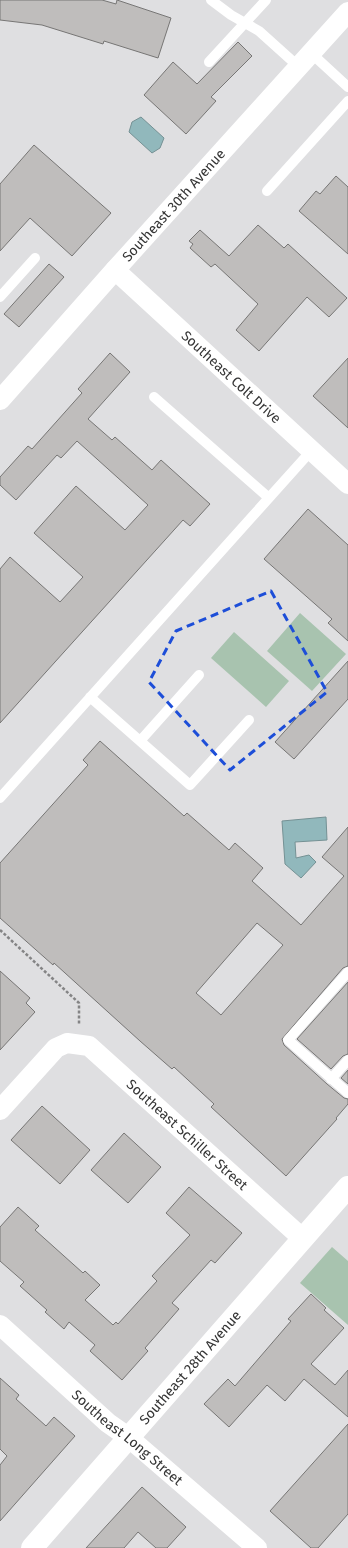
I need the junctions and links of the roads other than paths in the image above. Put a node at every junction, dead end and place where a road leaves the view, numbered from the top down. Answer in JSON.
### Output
{"nodes":[{"id":1,"x":211,"y":0,"type":"edge"},
{"id":2,"x":266,"y":0,"type":"edge"},
{"id":3,"x":348,"y":12,"type":"edge"},
{"id":4,"x":245,"y":23,"type":"junction"},
{"id":5,"x":305,"y":60,"type":"junction"},
{"id":6,"x":209,"y":62,"type":"dead end"},
{"id":7,"x":348,"y":87,"type":"edge"},
{"id":8,"x":348,"y":101,"type":"edge"},
{"id":9,"x":267,"y":191,"type":"dead end"},
{"id":10,"x":35,"y":258,"type":"dead end"},
{"id":11,"x":115,"y":270,"type":"junction"},
{"id":12,"x":0,"y":297,"type":"edge"},
{"id":13,"x":154,"y":396,"type":"dead end"},
{"id":14,"x":0,"y":400,"type":"edge"},
{"id":15,"x":311,"y":450,"type":"junction"},
{"id":16,"x":348,"y":484,"type":"edge"},
{"id":17,"x":269,"y":498,"type":"junction"},
{"id":18,"x":199,"y":675,"type":"dead end"},
{"id":19,"x":90,"y":697,"type":"junction"},
{"id":20,"x":249,"y":720,"type":"dead end"},
{"id":21,"x":140,"y":741,"type":"junction"},
{"id":22,"x":0,"y":798,"type":"edge"},
{"id":23,"x":348,"y":972,"type":"edge"},
{"id":24,"x":348,"y":1060,"type":"edge"},
{"id":25,"x":331,"y":1079,"type":"junction"},
{"id":26,"x":348,"y":1093,"type":"edge"},
{"id":27,"x":0,"y":1110,"type":"edge"},
{"id":28,"x":348,"y":1187,"type":"edge"},
{"id":29,"x":302,"y":1238,"type":"junction"},
{"id":30,"x":0,"y":1325,"type":"edge"},
{"id":31,"x":128,"y":1437,"type":"junction"},
{"id":32,"x":32,"y":1548,"type":"edge"},
{"id":33,"x":257,"y":1548,"type":"edge"}],
"edges":[{"from":1,"to":4,"type":"lane"},
{"from":2,"to":4,"type":"lane"},
{"from":3,"to":5,"type":"street","name":"Southeast 30th Avenue"},
{"from":4,"to":5,"type":"lane"},
{"from":4,"to":6,"type":"lane"},
{"from":5,"to":7,"type":"lane"},
{"from":5,"to":11,"type":"street","name":"Southeast 30th Avenue"},
{"from":8,"to":9,"type":"lane"},
{"from":10,"to":12,"type":"lane"},
{"from":11,"to":14,"type":"street","name":"Southeast 30th Avenue"},
{"from":11,"to":15,"type":"street","name":"Southeast Colt Drive"},
{"from":13,"to":17,"type":"lane"},
{"from":15,"to":16,"type":"street","name":"Southeast Colt Drive"},
{"from":15,"to":17,"type":"lane"},
{"from":17,"to":19,"type":"lane"},
{"from":18,"to":21,"type":"lane"},
{"from":19,"to":21,"type":"lane"},
{"from":19,"to":22,"type":"lane"},
{"from":20,"to":21,"type":"lane"},
{"from":23,"to":25,"type":"lane"},
{"from":24,"to":25,"type":"lane"},
{"from":25,"to":26,"type":"lane"},
{"from":27,"to":29,"type":"street","name":"Southeast Schiller Street"},
{"from":28,"to":29,"type":"street","name":"Southeast 28th Avenue"},
{"from":29,"to":31,"type":"street","name":"Southeast 28th Avenue"},
{"from":30,"to":31,"type":"street","name":"Southeast Long Street"},
{"from":31,"to":32,"type":"street","name":"Southeast 28th Avenue"},
{"from":31,"to":33,"type":"street","name":"Southeast Long Street"}]}
